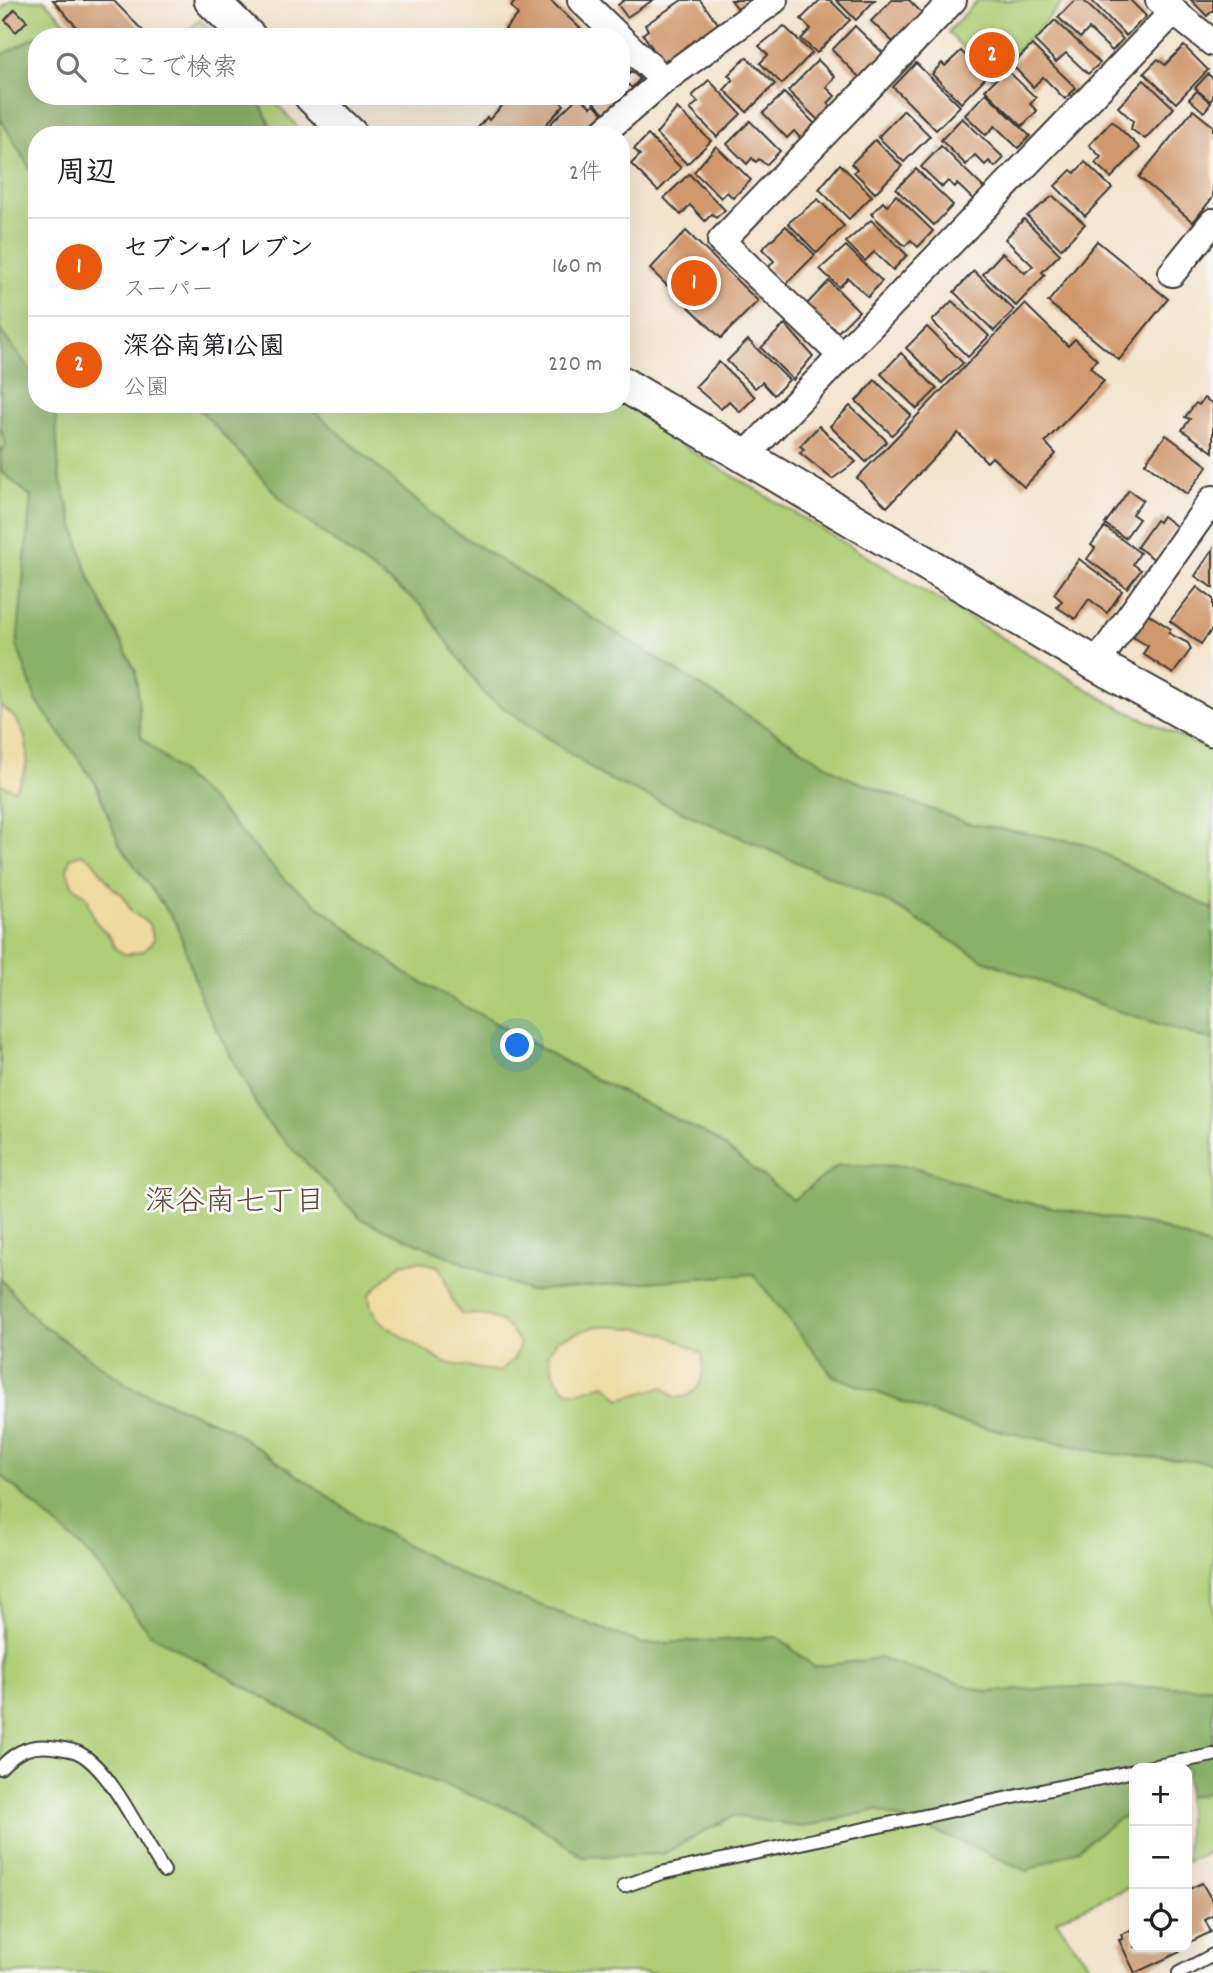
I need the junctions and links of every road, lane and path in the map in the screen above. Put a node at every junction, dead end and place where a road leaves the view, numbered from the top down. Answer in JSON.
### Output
{"nodes":[{"id":1,"x":581,"y":0,"type":"edge"},
{"id":2,"x":774,"y":0,"type":"edge"},
{"id":3,"x":953,"y":0,"type":"edge"},
{"id":4,"x":1166,"y":6,"type":"edge"},
{"id":5,"x":610,"y":28,"type":"edge"},
{"id":6,"x":1213,"y":43,"type":"edge"},
{"id":7,"x":630,"y":48,"type":"edge"},
{"id":8,"x":664,"y":80,"type":"junction"},
{"id":9,"x":320,"y":105,"type":"edge"},
{"id":10,"x":342,"y":126,"type":"edge"},
{"id":11,"x":610,"y":126,"type":"edge"},
{"id":12,"x":1213,"y":222,"type":"edge"},
{"id":13,"x":1172,"y":273,"type":"dead end"},
{"id":14,"x":841,"y":355,"type":"junction"},
{"id":15,"x":630,"y":389,"type":"edge"},
{"id":16,"x":746,"y":455,"type":"junction"},
{"id":17,"x":1213,"y":499,"type":"edge"},
{"id":18,"x":1096,"y":664,"type":"junction"},
{"id":19,"x":1213,"y":729,"type":"edge"},
{"id":20,"x":1213,"y":1755,"type":"edge"},
{"id":21,"x":1172,"y":1763,"type":"edge"},
{"id":22,"x":0,"y":1768,"type":"edge"},
{"id":23,"x":1129,"y":1772,"type":"edge"},
{"id":24,"x":164,"y":1871,"type":"dead end"},
{"id":25,"x":624,"y":1886,"type":"dead end"},
{"id":26,"x":1213,"y":1955,"type":"edge"},
{"id":27,"x":1179,"y":1973,"type":"edge"}],
"edges":[{"from":1,"to":5,"type":"street"},
{"from":2,"to":8,"type":"street"},
{"from":3,"to":14,"type":"street"},
{"from":4,"to":6,"type":"street"},
{"from":4,"to":14,"type":"street"},
{"from":7,"to":8,"type":"street"},
{"from":8,"to":11,"type":"street"},
{"from":9,"to":10,"type":"street"},
{"from":12,"to":13,"type":"street"},
{"from":14,"to":16,"type":"street"},
{"from":15,"to":16,"type":"street"},
{"from":16,"to":18,"type":"street"},
{"from":17,"to":18,"type":"street"},
{"from":18,"to":19,"type":"street"},
{"from":20,"to":21,"type":"lane"},
{"from":22,"to":24,"type":"lane"},
{"from":23,"to":25,"type":"lane"},
{"from":26,"to":27,"type":"lane"}]}
